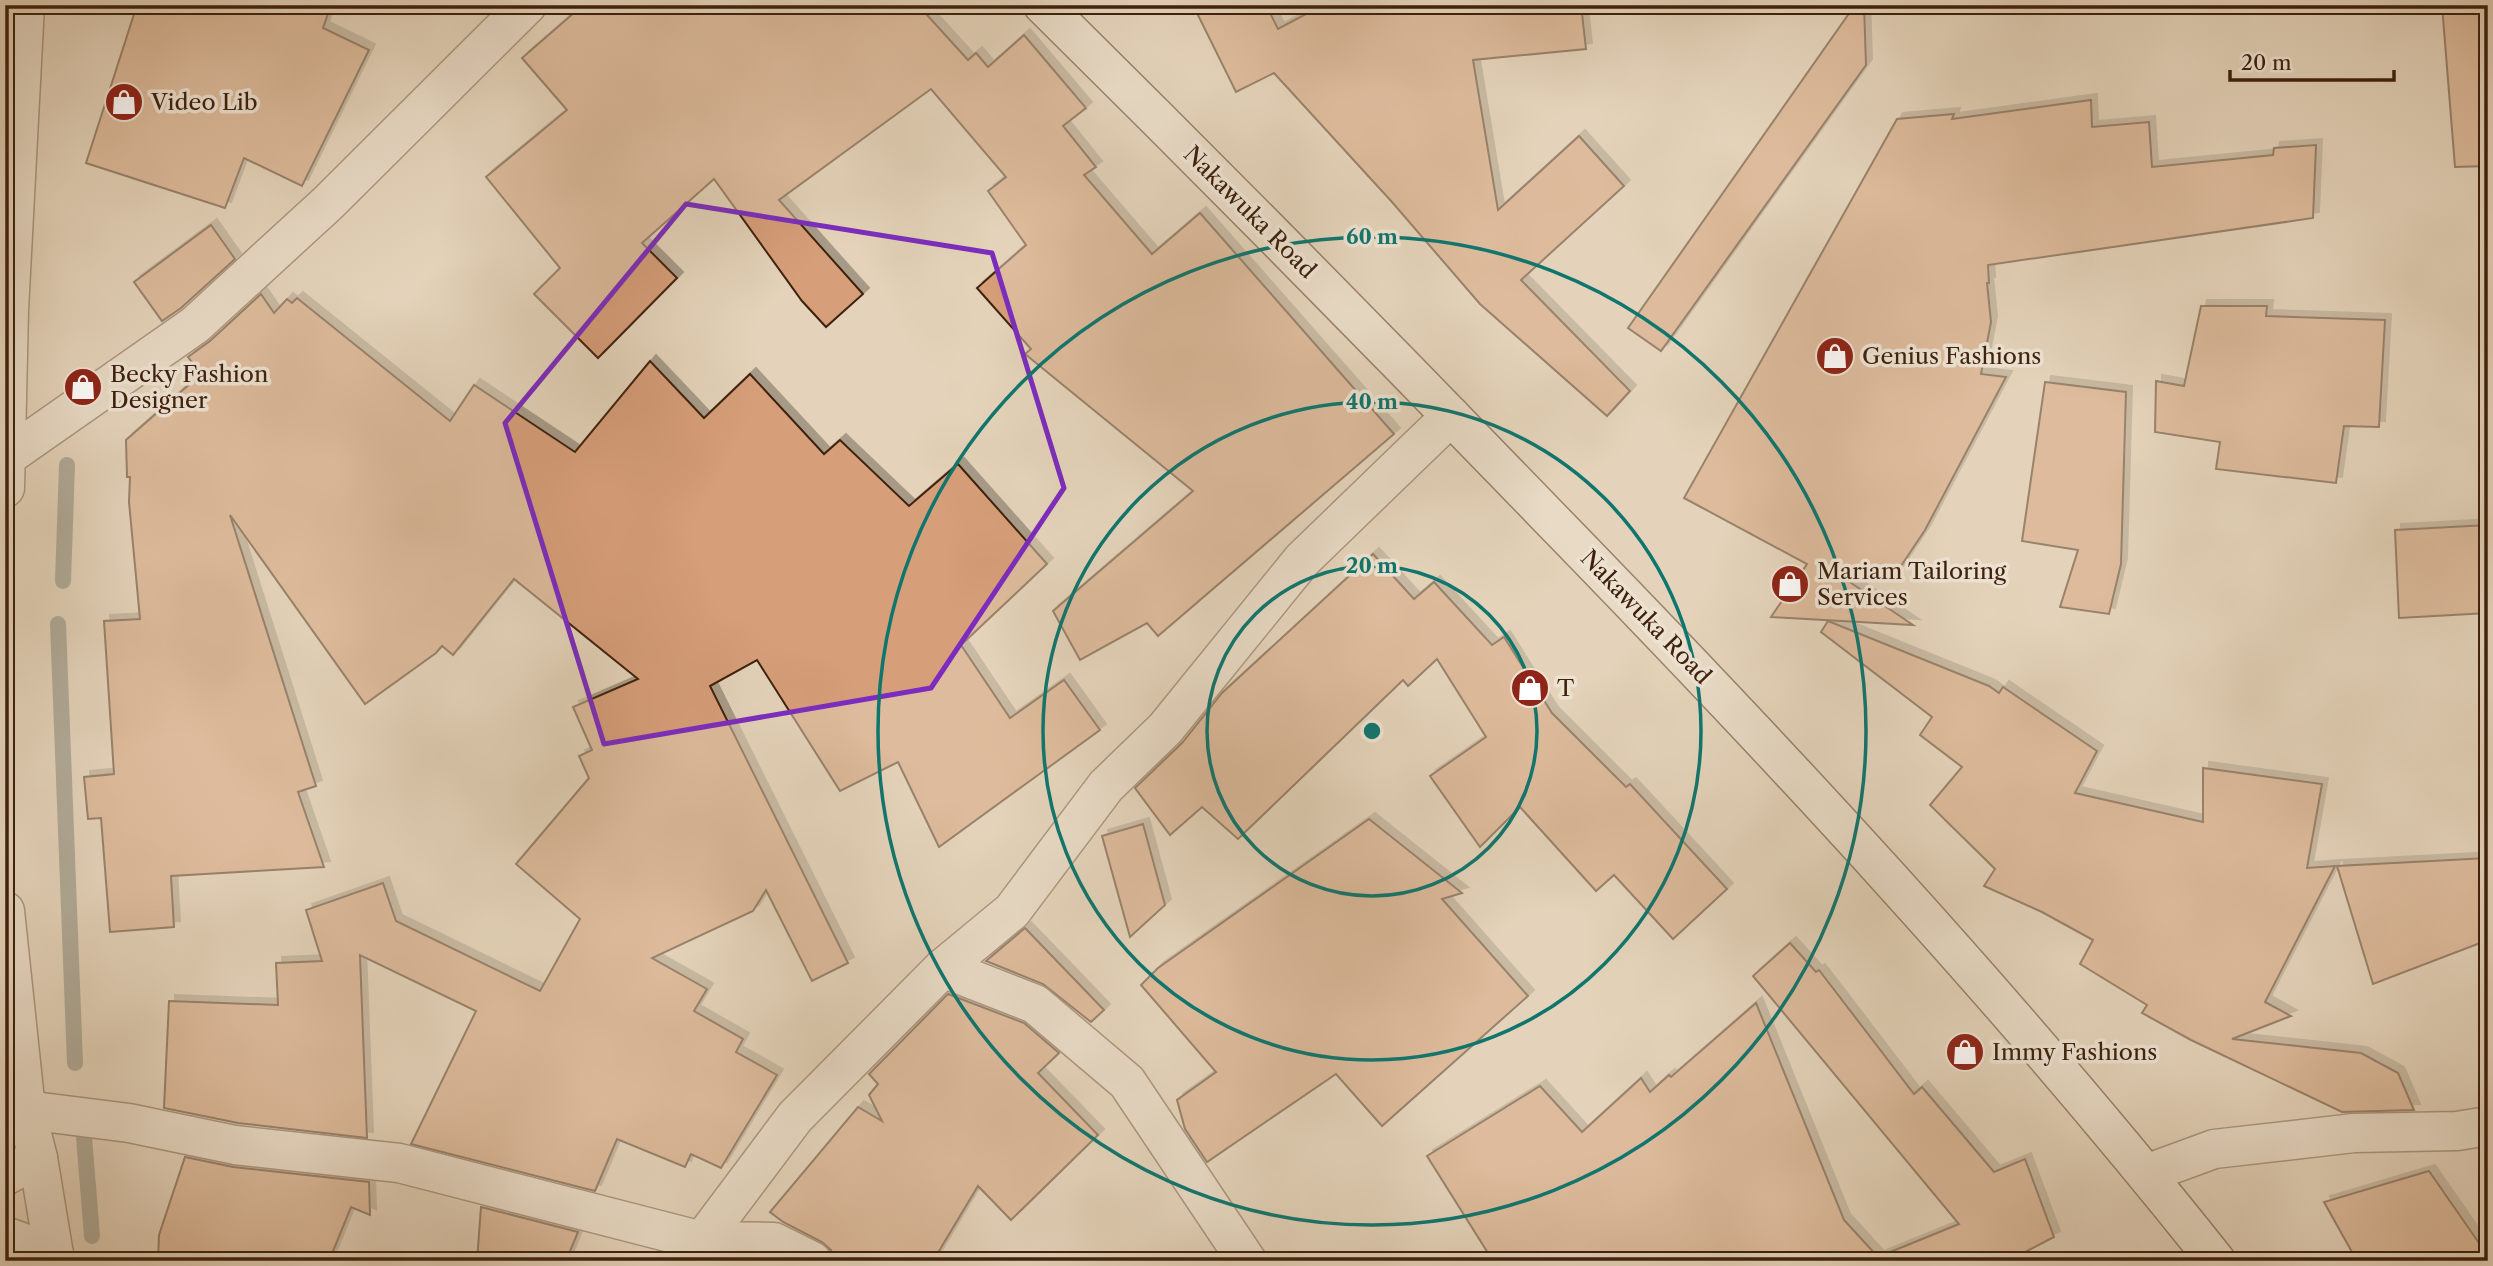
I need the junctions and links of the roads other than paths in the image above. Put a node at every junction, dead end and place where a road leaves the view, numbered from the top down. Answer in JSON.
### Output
{"nodes":[{"id":1,"x":25,"y":5,"type":"edge"},
{"id":2,"x":527,"y":5,"type":"edge"},
{"id":3,"x":1043,"y":5,"type":"edge"},
{"id":4,"x":1451,"y":416,"type":"junction"},
{"id":5,"x":5,"y":458,"type":"edge"},
{"id":6,"x":5,"y":488,"type":"edge"},
{"id":7,"x":5,"y":911,"type":"edge"},
{"id":8,"x":943,"y":968,"type":"junction"},
{"id":9,"x":26,"y":1110,"type":"junction"},
{"id":10,"x":2488,"y":1126,"type":"edge"},
{"id":11,"x":38,"y":1158,"type":"junction"},
{"id":12,"x":2147,"y":1174,"type":"junction"},
{"id":13,"x":5,"y":1177,"type":"edge"},
{"id":14,"x":5,"y":1236,"type":"edge"},
{"id":15,"x":702,"y":1241,"type":"junction"},
{"id":16,"x":54,"y":1257,"type":"edge"},
{"id":17,"x":812,"y":1261,"type":"edge"},
{"id":18,"x":1247,"y":1261,"type":"edge"},
{"id":19,"x":2216,"y":1261,"type":"edge"}],
"edges":[{"from":1,"to":5,"type":"street"},
{"from":2,"to":5,"type":"street"},
{"from":3,"to":4,"type":"street","name":"Nakawuka Road"},
{"from":4,"to":8,"type":"street"},
{"from":4,"to":12,"type":"street","name":"Nakawuka Road"},
{"from":5,"to":6,"type":"street"},
{"from":7,"to":9,"type":"street"},
{"from":8,"to":15,"type":"street"},
{"from":8,"to":18,"type":"street"},
{"from":9,"to":11,"type":"street"},
{"from":9,"to":15,"type":"street"},
{"from":10,"to":12,"type":"street"},
{"from":11,"to":13,"type":"street"},
{"from":11,"to":16,"type":"street"},
{"from":12,"to":19,"type":"street","name":"Nakawuka Road"},
{"from":14,"to":16,"type":"street"},
{"from":15,"to":17,"type":"street"}]}
